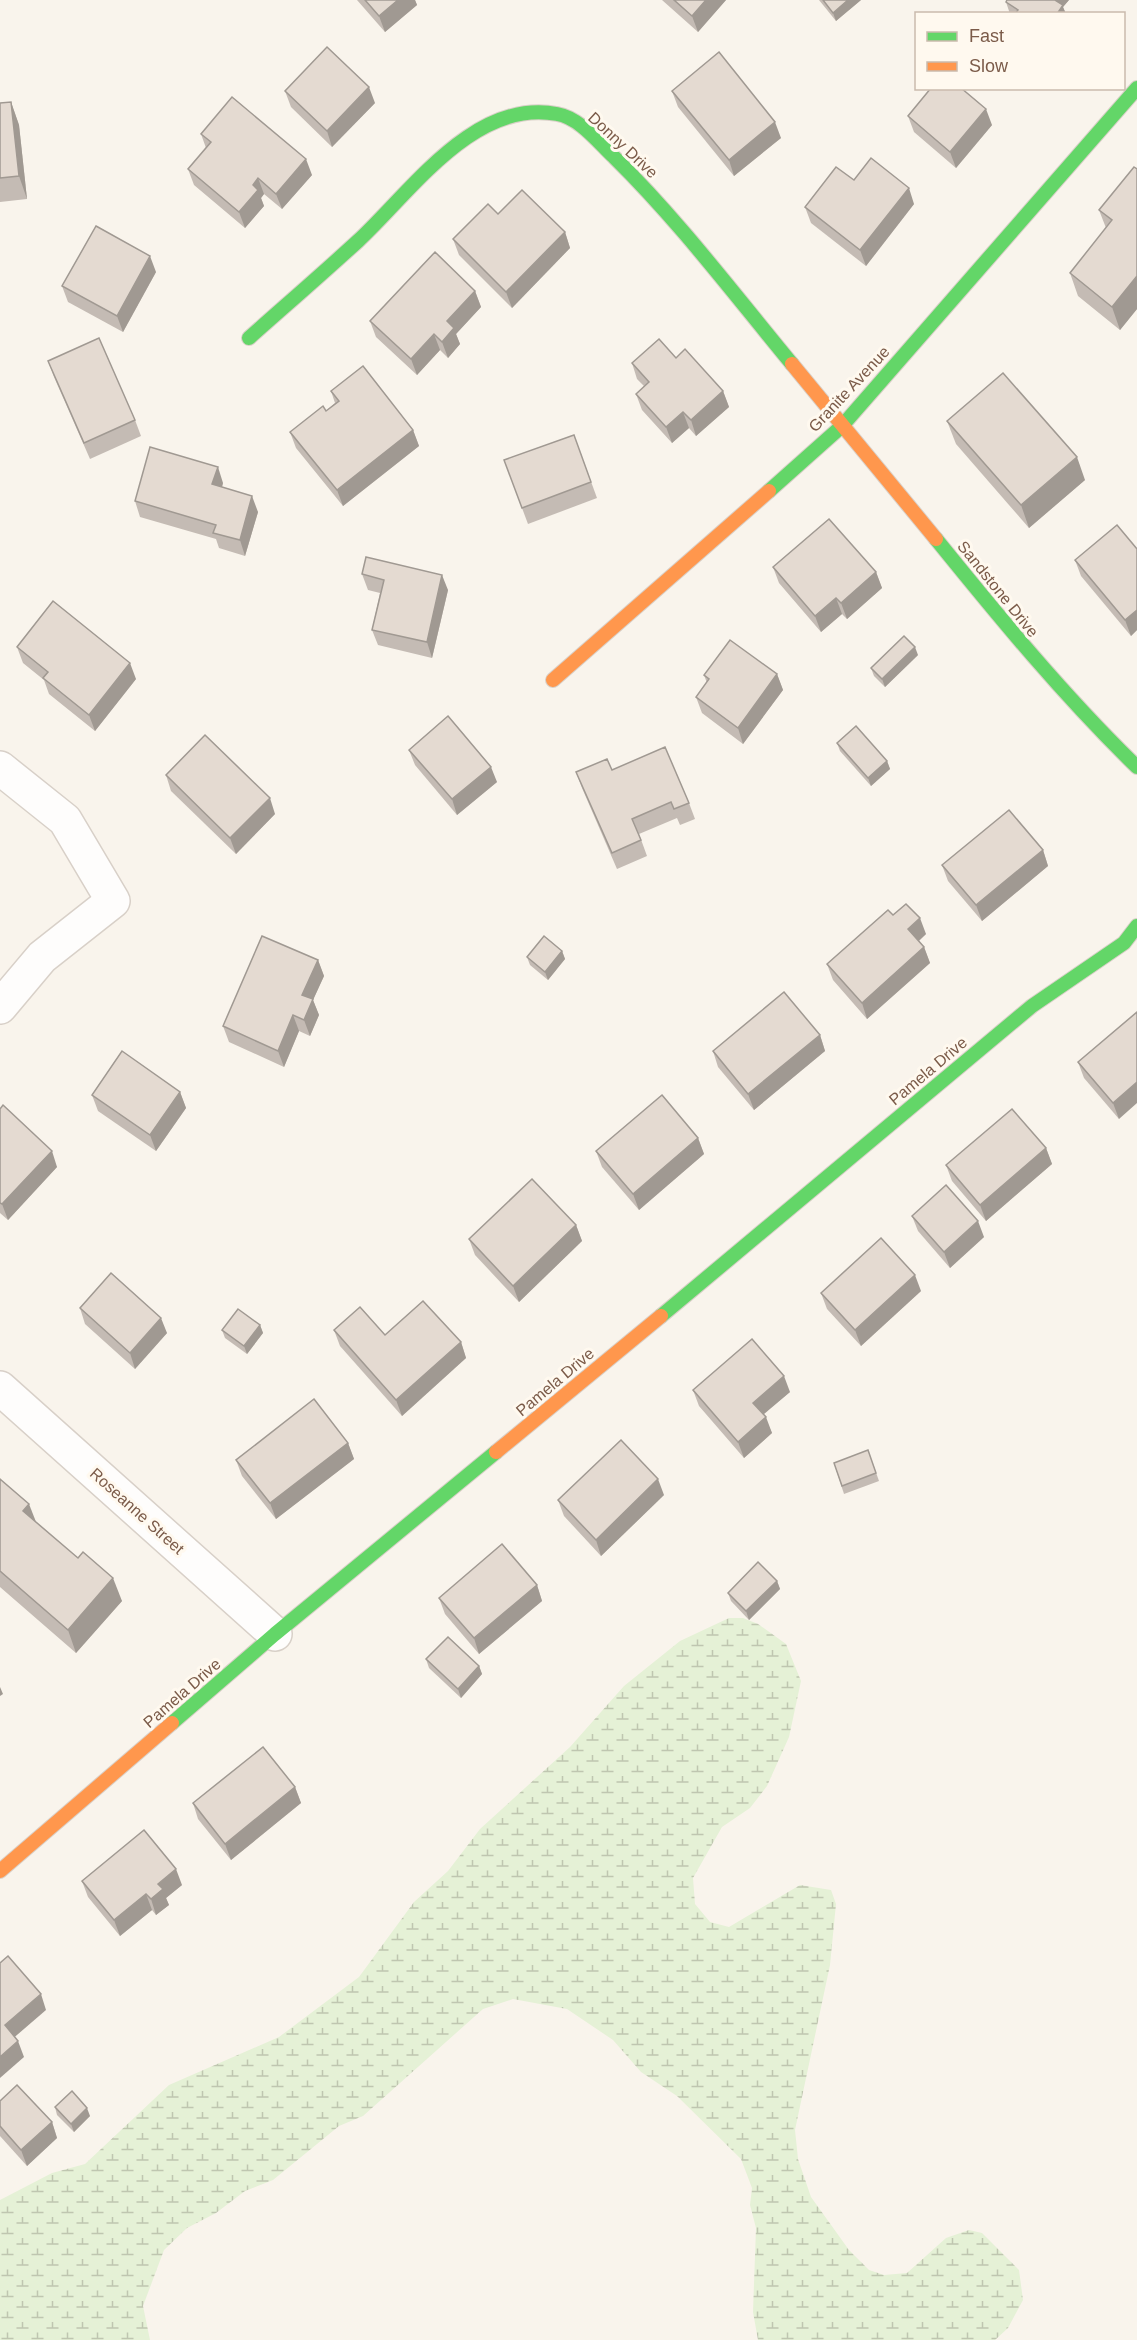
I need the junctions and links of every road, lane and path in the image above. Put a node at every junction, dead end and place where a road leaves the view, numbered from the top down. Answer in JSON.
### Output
{"nodes":[{"id":1,"x":1137,"y":88,"type":"edge"},
{"id":2,"x":249,"y":338,"type":"dead end"},
{"id":3,"x":842,"y":426,"type":"junction"},
{"id":4,"x":553,"y":680,"type":"dead end"},
{"id":5,"x":1137,"y":767,"type":"edge"},
{"id":6,"x":0,"y":768,"type":"edge"},
{"id":7,"x":1137,"y":926,"type":"edge"},
{"id":8,"x":0,"y":1007,"type":"edge"},
{"id":9,"x":0,"y":1388,"type":"edge"},
{"id":10,"x":275,"y":1634,"type":"junction"},
{"id":11,"x":0,"y":1871,"type":"edge"}],
"edges":[{"from":1,"to":3,"type":"street","name":"Granite Avenue"},
{"from":2,"to":3,"type":"street","name":"Donny Drive"},
{"from":3,"to":4,"type":"street","name":"Granite Avenue"},
{"from":3,"to":5,"type":"street","name":"Sandstone Drive"},
{"from":6,"to":8,"type":"street"},
{"from":7,"to":10,"type":"street","name":"Pamela Drive"},
{"from":9,"to":10,"type":"street","name":"Roseanne Street"},
{"from":10,"to":11,"type":"street","name":"Pamela Drive"}]}
